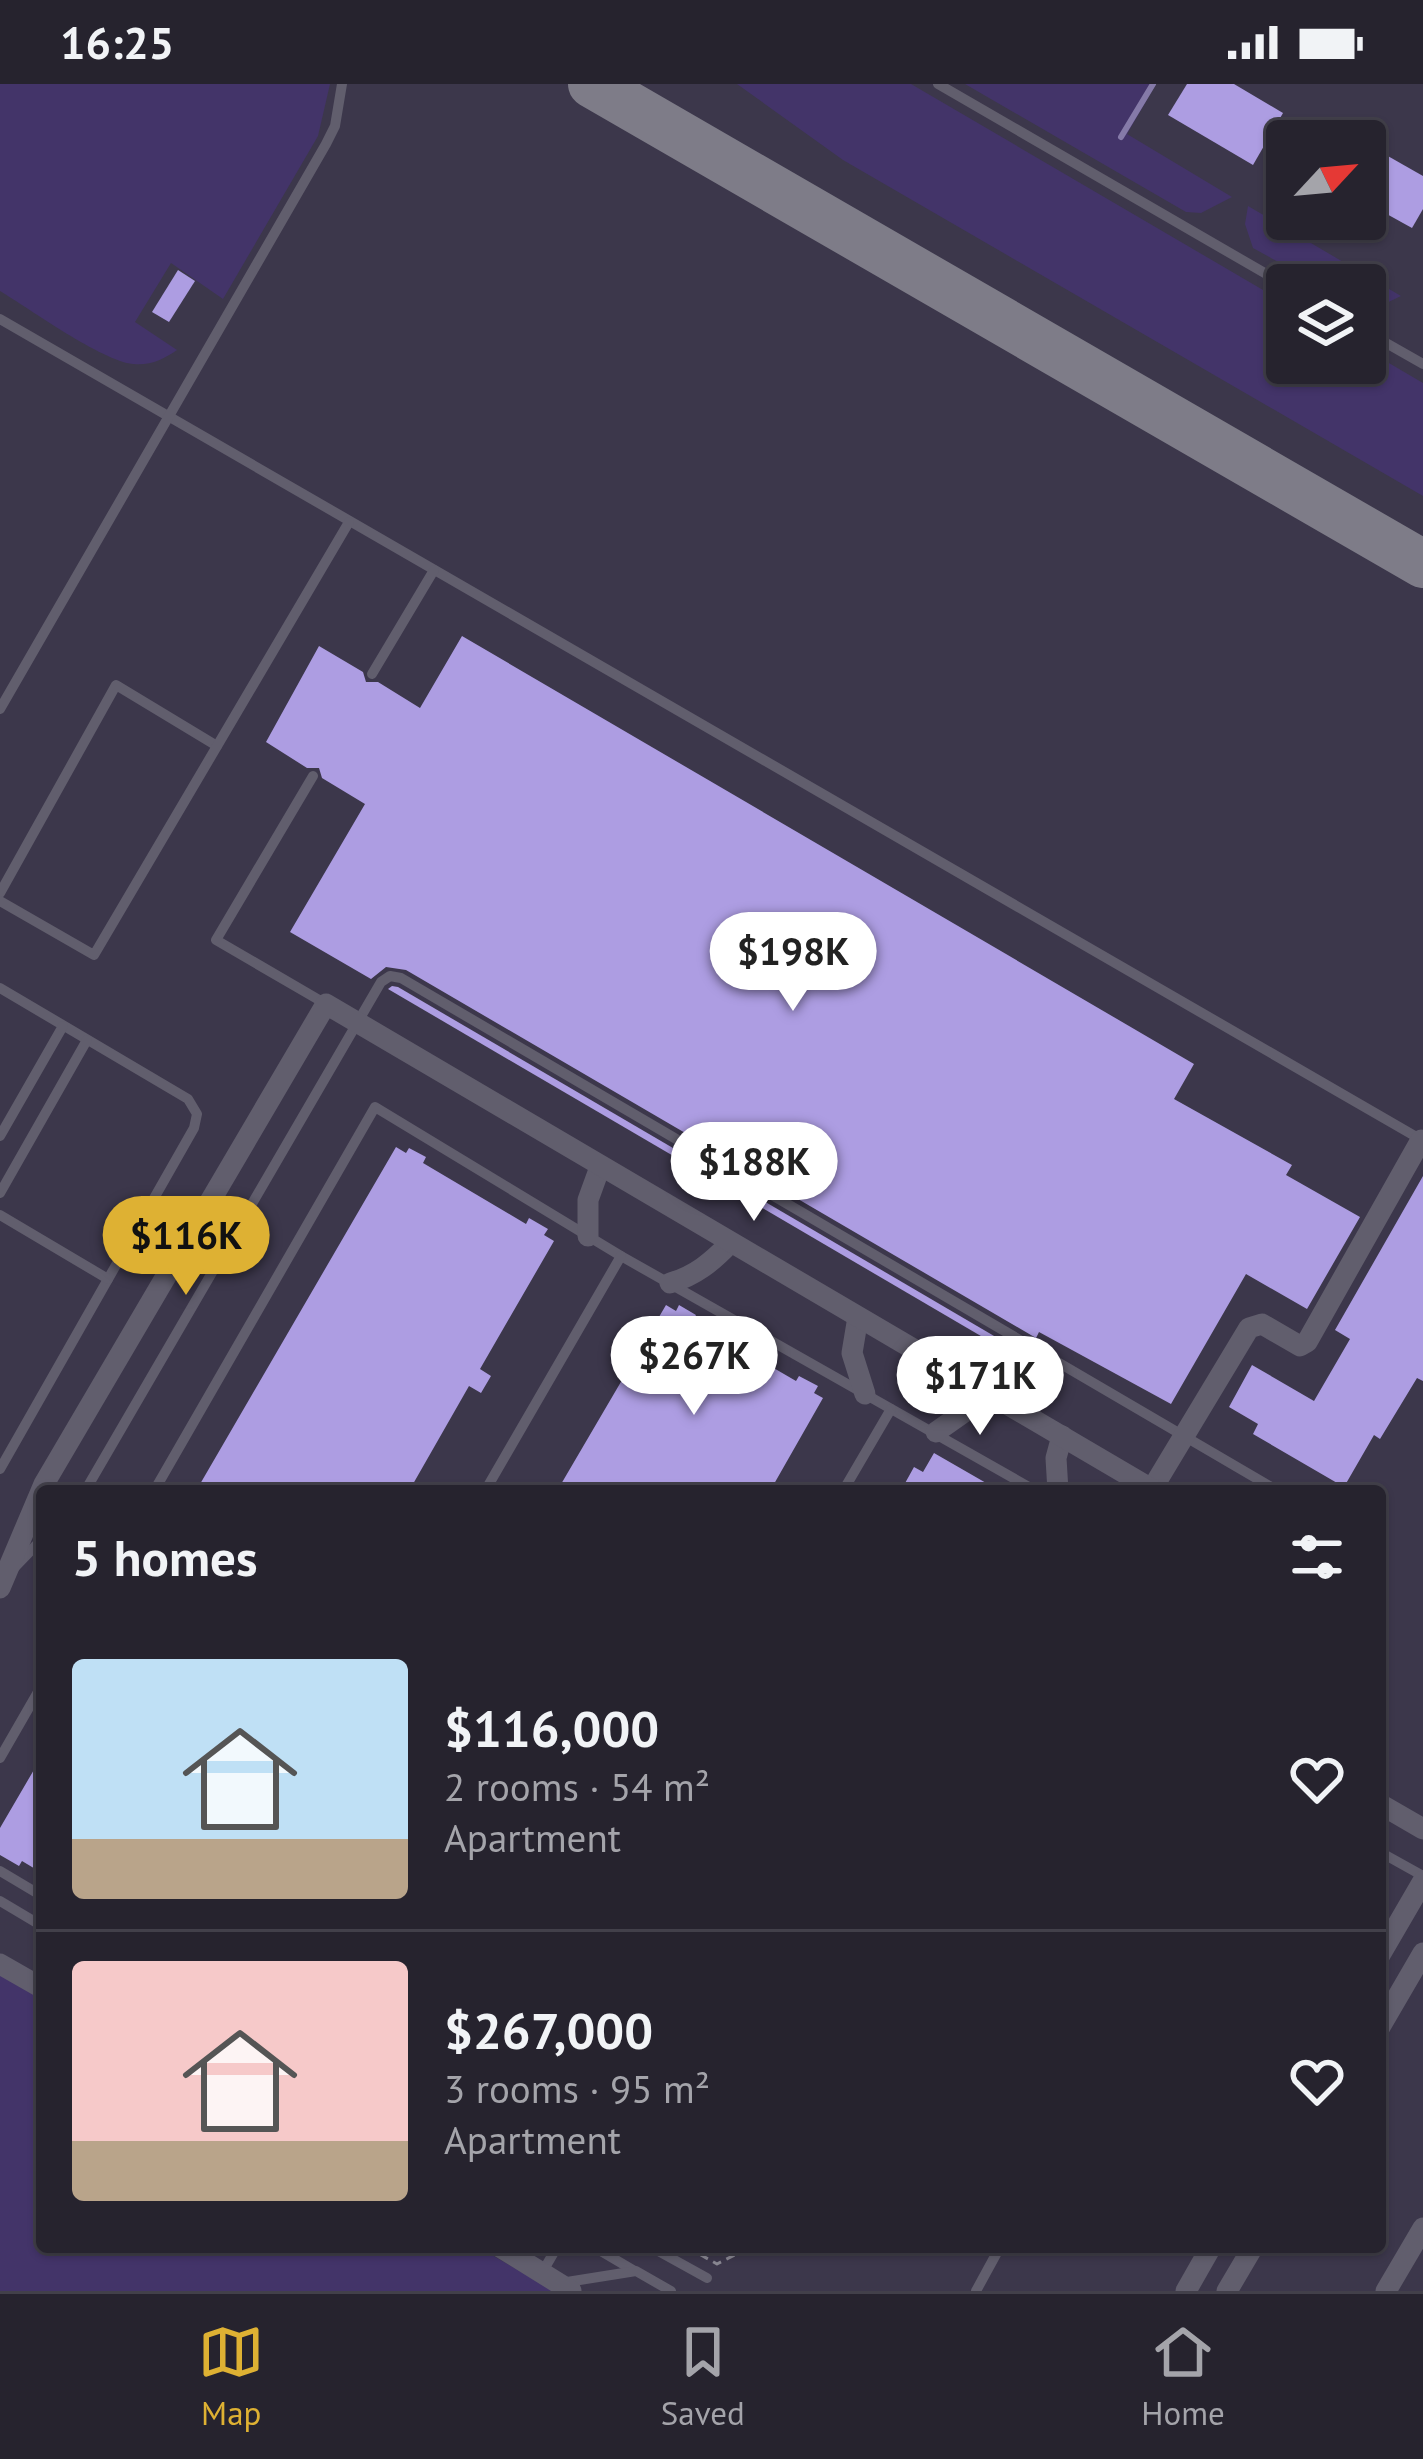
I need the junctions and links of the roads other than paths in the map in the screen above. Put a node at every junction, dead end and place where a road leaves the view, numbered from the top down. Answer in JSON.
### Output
{"nodes":[{"id":1,"x":342,"y":84,"type":"edge"},
{"id":2,"x":938,"y":84,"type":"edge"},
{"id":3,"x":1266,"y":274,"type":"edge"},
{"id":4,"x":0,"y":319,"type":"edge"},
{"id":5,"x":1386,"y":343,"type":"edge"},
{"id":6,"x":1423,"y":364,"type":"edge"},
{"id":7,"x":169,"y":418,"type":"junction"},
{"id":8,"x":349,"y":522,"type":"junction"},
{"id":9,"x":434,"y":570,"type":"junction"},
{"id":10,"x":373,"y":674,"type":"dead end"},
{"id":11,"x":0,"y":709,"type":"edge"},
{"id":12,"x":217,"y":746,"type":"junction"},
{"id":13,"x":313,"y":776,"type":"dead end"},
{"id":14,"x":0,"y":897,"type":"edge"},
{"id":15,"x":0,"y":988,"type":"edge"},
{"id":16,"x":326,"y":1004,"type":"junction"},
{"id":17,"x":63,"y":1026,"type":"junction"},
{"id":18,"x":87,"y":1040,"type":"junction"},
{"id":19,"x":0,"y":1136,"type":"edge"},
{"id":20,"x":1422,"y":1140,"type":"edge"},
{"id":21,"x":600,"y":1167,"type":"junction"},
{"id":22,"x":0,"y":1192,"type":"edge"},
{"id":23,"x":0,"y":1215,"type":"edge"},
{"id":24,"x":588,"y":1236,"type":"junction"},
{"id":25,"x":730,"y":1243,"type":"junction"},
{"id":26,"x":621,"y":1256,"type":"junction"},
{"id":27,"x":108,"y":1279,"type":"junction"},
{"id":28,"x":670,"y":1283,"type":"junction"},
{"id":29,"x":858,"y":1317,"type":"junction"},
{"id":30,"x":865,"y":1394,"type":"junction"},
{"id":31,"x":990,"y":1394,"type":"junction"},
{"id":32,"x":891,"y":1409,"type":"junction"},
{"id":33,"x":935,"y":1432,"type":"junction"},
{"id":34,"x":1062,"y":1436,"type":"junction"},
{"id":35,"x":0,"y":1468,"type":"edge"},
{"id":36,"x":44,"y":1485,"type":"edge"},
{"id":37,"x":88,"y":1485,"type":"edge"},
{"id":38,"x":157,"y":1485,"type":"edge"},
{"id":39,"x":488,"y":1485,"type":"edge"},
{"id":40,"x":847,"y":1485,"type":"edge"},
{"id":41,"x":1026,"y":1485,"type":"edge"},
{"id":42,"x":1058,"y":1485,"type":"edge"},
{"id":43,"x":1145,"y":1485,"type":"edge"},
{"id":44,"x":1157,"y":1485,"type":"edge"},
{"id":45,"x":1269,"y":1485,"type":"edge"},
{"id":46,"x":36,"y":1503,"type":"edge"},
{"id":47,"x":36,"y":1546,"type":"edge"},
{"id":48,"x":4,"y":1581,"type":"edge"},
{"id":49,"x":36,"y":1695,"type":"edge"},
{"id":50,"x":0,"y":1758,"type":"edge"},
{"id":51,"x":1386,"y":1807,"type":"edge"},
{"id":52,"x":1423,"y":1829,"type":"edge"},
{"id":53,"x":1386,"y":1857,"type":"edge"},
{"id":54,"x":0,"y":1871,"type":"edge"},
{"id":55,"x":1420,"y":1885,"type":"edge"},
{"id":56,"x":36,"y":1892,"type":"edge"},
{"id":57,"x":0,"y":1901,"type":"edge"},
{"id":58,"x":36,"y":1922,"type":"edge"},
{"id":59,"x":1386,"y":1944,"type":"edge"},
{"id":60,"x":1423,"y":1952,"type":"edge"},
{"id":61,"x":0,"y":1964,"type":"edge"},
{"id":62,"x":36,"y":1985,"type":"edge"},
{"id":63,"x":1386,"y":2017,"type":"edge"},
{"id":64,"x":1423,"y":2228,"type":"edge"},
{"id":65,"x":510,"y":2253,"type":"edge"},
{"id":66,"x":604,"y":2253,"type":"edge"},
{"id":67,"x":666,"y":2253,"type":"edge"},
{"id":68,"x":997,"y":2253,"type":"edge"},
{"id":69,"x":1208,"y":2253,"type":"edge"},
{"id":70,"x":1249,"y":2253,"type":"edge"},
{"id":71,"x":636,"y":2271,"type":"junction"},
{"id":72,"x":707,"y":2277,"type":"dead end"},
{"id":73,"x":558,"y":2282,"type":"edge"},
{"id":74,"x":671,"y":2291,"type":"edge"},
{"id":75,"x":976,"y":2291,"type":"edge"},
{"id":76,"x":1186,"y":2291,"type":"edge"},
{"id":77,"x":1227,"y":2291,"type":"edge"},
{"id":78,"x":1386,"y":2291,"type":"edge"}],
"edges":[{"from":1,"to":7,"type":"lane"},
{"from":2,"to":3,"type":"lane"},
{"from":4,"to":7,"type":"lane"},
{"from":5,"to":6,"type":"lane"},
{"from":7,"to":8,"type":"lane"},
{"from":7,"to":11,"type":"lane"},
{"from":8,"to":9,"type":"lane"},
{"from":8,"to":12,"type":"lane"},
{"from":9,"to":10,"type":"lane"},
{"from":9,"to":20,"type":"lane"},
{"from":12,"to":14,"type":"lane"},
{"from":12,"to":14,"type":"lane"},
{"from":13,"to":16,"type":"lane"},
{"from":15,"to":17,"type":"lane"},
{"from":16,"to":21,"type":"street"},
{"from":16,"to":36,"type":"street"},
{"from":17,"to":18,"type":"lane"},
{"from":17,"to":19,"type":"lane"},
{"from":18,"to":22,"type":"lane"},
{"from":18,"to":27,"type":"lane"},
{"from":20,"to":44,"type":"street"},
{"from":21,"to":24,"type":"street"},
{"from":21,"to":25,"type":"street"},
{"from":23,"to":27,"type":"lane"},
{"from":24,"to":26,"type":"lane"},
{"from":24,"to":38,"type":"lane"},
{"from":25,"to":28,"type":"street"},
{"from":25,"to":29,"type":"street"},
{"from":26,"to":28,"type":"lane"},
{"from":26,"to":39,"type":"lane"},
{"from":27,"to":35,"type":"lane"},
{"from":28,"to":30,"type":"lane"},
{"from":29,"to":30,"type":"street"},
{"from":29,"to":31,"type":"street"},
{"from":30,"to":32,"type":"lane"},
{"from":31,"to":33,"type":"street"},
{"from":31,"to":34,"type":"street"},
{"from":32,"to":33,"type":"lane"},
{"from":32,"to":40,"type":"lane"},
{"from":33,"to":41,"type":"lane"},
{"from":34,"to":42,"type":"street"},
{"from":34,"to":43,"type":"street"},
{"from":37,"to":45,"type":"lane"},
{"from":46,"to":48,"type":"street"},
{"from":47,"to":48,"type":"lane"},
{"from":49,"to":50,"type":"lane"},
{"from":51,"to":52,"type":"street"},
{"from":53,"to":55,"type":"lane"},
{"from":54,"to":56,"type":"lane"},
{"from":55,"to":59,"type":"street"},
{"from":57,"to":58,"type":"lane"},
{"from":60,"to":63,"type":"street"},
{"from":61,"to":62,"type":"street"},
{"from":64,"to":78,"type":"street"},
{"from":65,"to":73,"type":"street"},
{"from":66,"to":71,"type":"lane"},
{"from":67,"to":72,"type":"lane"},
{"from":68,"to":75,"type":"lane"},
{"from":69,"to":76,"type":"street"},
{"from":70,"to":77,"type":"street"},
{"from":71,"to":73,"type":"lane"},
{"from":71,"to":74,"type":"lane"}]}
